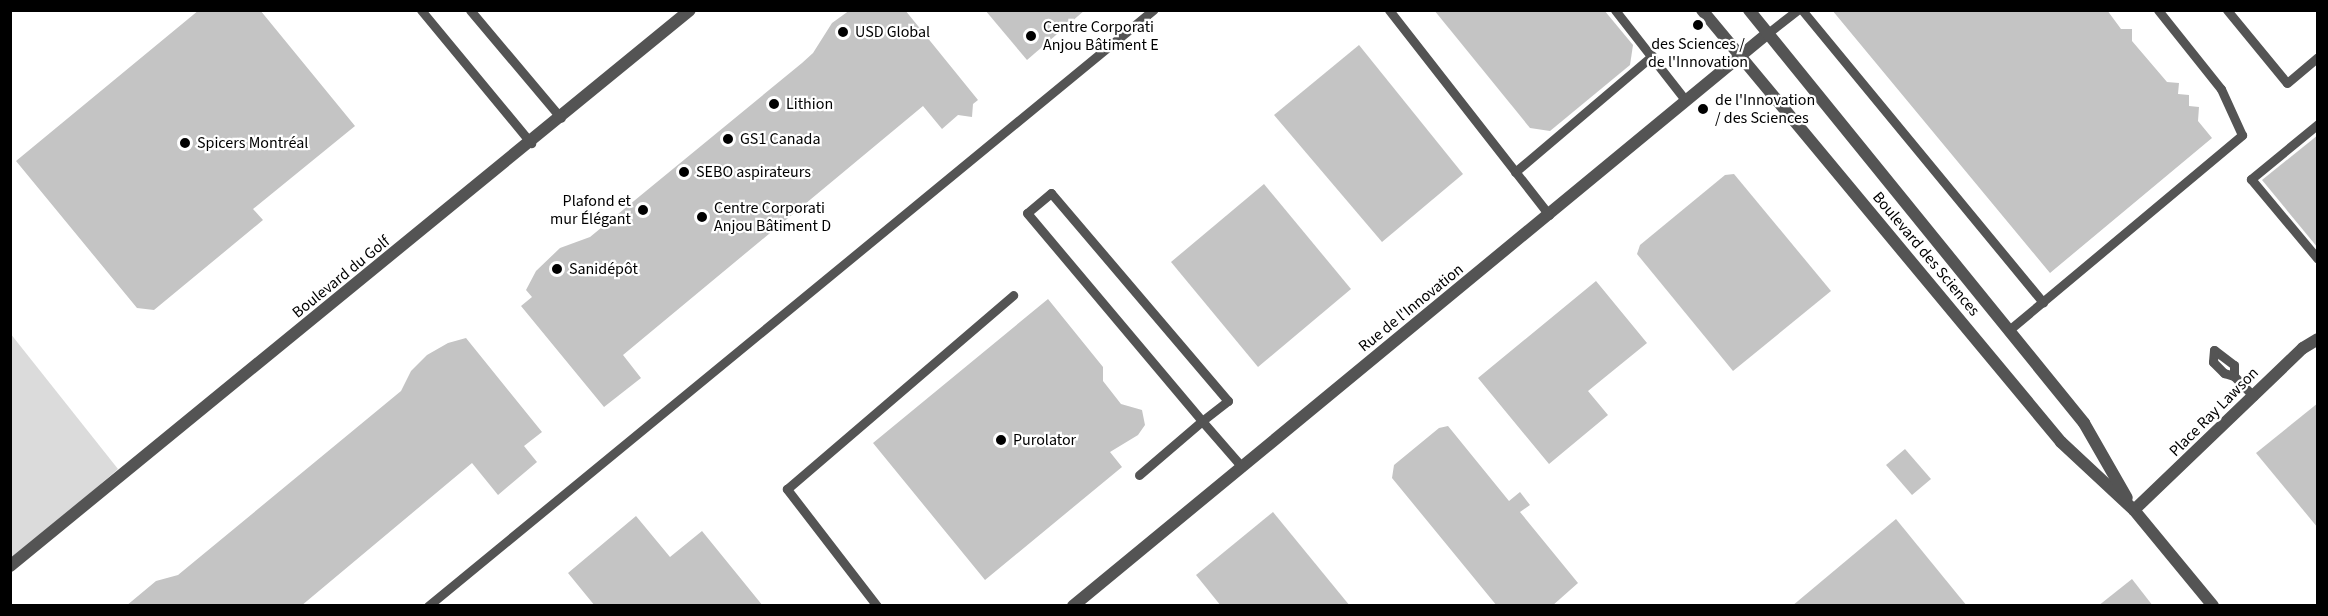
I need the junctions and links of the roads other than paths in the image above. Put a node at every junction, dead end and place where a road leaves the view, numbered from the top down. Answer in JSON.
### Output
{"nodes":[{"id":1,"x":421,"y":10,"type":"edge"},
{"id":2,"x":470,"y":10,"type":"edge"},
{"id":3,"x":690,"y":10,"type":"edge"},
{"id":4,"x":1153,"y":10,"type":"edge"},
{"id":5,"x":1389,"y":10,"type":"edge"},
{"id":6,"x":1616,"y":10,"type":"edge"},
{"id":7,"x":1702,"y":10,"type":"edge"},
{"id":8,"x":1749,"y":10,"type":"edge"},
{"id":9,"x":1797,"y":10,"type":"edge"},
{"id":10,"x":1802,"y":10,"type":"edge"},
{"id":11,"x":2158,"y":10,"type":"edge"},
{"id":12,"x":2227,"y":10,"type":"edge"},
{"id":13,"x":1768,"y":33,"type":"junction"},
{"id":14,"x":1652,"y":56,"type":"junction"},
{"id":15,"x":1740,"y":57,"type":"junction"},
{"id":16,"x":2318,"y":57,"type":"edge"},
{"id":17,"x":1686,"y":101,"type":"junction"},
{"id":18,"x":561,"y":118,"type":"junction"},
{"id":19,"x":2318,"y":124,"type":"edge"},
{"id":20,"x":531,"y":143,"type":"junction"},
{"id":21,"x":1515,"y":172,"type":"junction"},
{"id":22,"x":1549,"y":215,"type":"junction"},
{"id":23,"x":2318,"y":259,"type":"edge"},
{"id":24,"x":1013,"y":295,"type":"dead end"},
{"id":25,"x":2043,"y":302,"type":"junction"},
{"id":26,"x":2008,"y":330,"type":"junction"},
{"id":27,"x":2318,"y":339,"type":"edge"},
{"id":28,"x":2208,"y":342,"type":"dead end"},
{"id":29,"x":2253,"y":396,"type":"junction"},
{"id":30,"x":1202,"y":421,"type":"junction"},
{"id":31,"x":1242,"y":467,"type":"junction"},
{"id":32,"x":1139,"y":476,"type":"dead end"},
{"id":33,"x":2134,"y":510,"type":"junction"},
{"id":34,"x":10,"y":566,"type":"edge"},
{"id":35,"x":428,"y":606,"type":"edge"},
{"id":36,"x":877,"y":606,"type":"edge"},
{"id":37,"x":1073,"y":606,"type":"edge"},
{"id":38,"x":2213,"y":606,"type":"edge"}],
"edges":[{"from":1,"to":20,"type":"lane"},
{"from":2,"to":18,"type":"lane"},
{"from":3,"to":18,"type":"street","name":"Boulevard du Golf"},
{"from":4,"to":35,"type":"lane"},
{"from":5,"to":21,"type":"lane"},
{"from":6,"to":14,"type":"lane"},
{"from":7,"to":15,"type":"street","name":"Boulevard des Sciences"},
{"from":8,"to":13,"type":"street","name":"Boulevard des Sciences"},
{"from":9,"to":13,"type":"lane"},
{"from":10,"to":25,"type":"lane"},
{"from":11,"to":25,"type":"lane"},
{"from":12,"to":16,"type":"lane"},
{"from":13,"to":15,"type":"street","name":"Rue de l'Innovation"},
{"from":13,"to":26,"type":"street","name":"Boulevard des Sciences"},
{"from":14,"to":17,"type":"lane"},
{"from":14,"to":21,"type":"lane"},
{"from":15,"to":17,"type":"street","name":"Rue de l'Innovation"},
{"from":15,"to":33,"type":"street","name":"Boulevard des Sciences"},
{"from":17,"to":22,"type":"street","name":"Rue de l'Innovation"},
{"from":18,"to":20,"type":"street","name":"Boulevard du Golf"},
{"from":19,"to":23,"type":"lane"},
{"from":20,"to":34,"type":"street","name":"Boulevard du Golf"},
{"from":21,"to":22,"type":"lane"},
{"from":22,"to":31,"type":"street","name":"Rue de l'Innovation"},
{"from":24,"to":36,"type":"lane"},
{"from":25,"to":26,"type":"lane"},
{"from":26,"to":33,"type":"street","name":"Boulevard des Sciences"},
{"from":27,"to":29,"type":"street","name":"Place Ray Lawson"},
{"from":28,"to":29,"type":"lane"},
{"from":29,"to":33,"type":"street","name":"Place Ray Lawson"},
{"from":30,"to":30,"type":"lane"},
{"from":30,"to":31,"type":"lane"},
{"from":30,"to":32,"type":"lane"},
{"from":31,"to":37,"type":"street","name":"Rue de l'Innovation"},
{"from":33,"to":38,"type":"street","name":"Boulevard des Sciences"}]}
